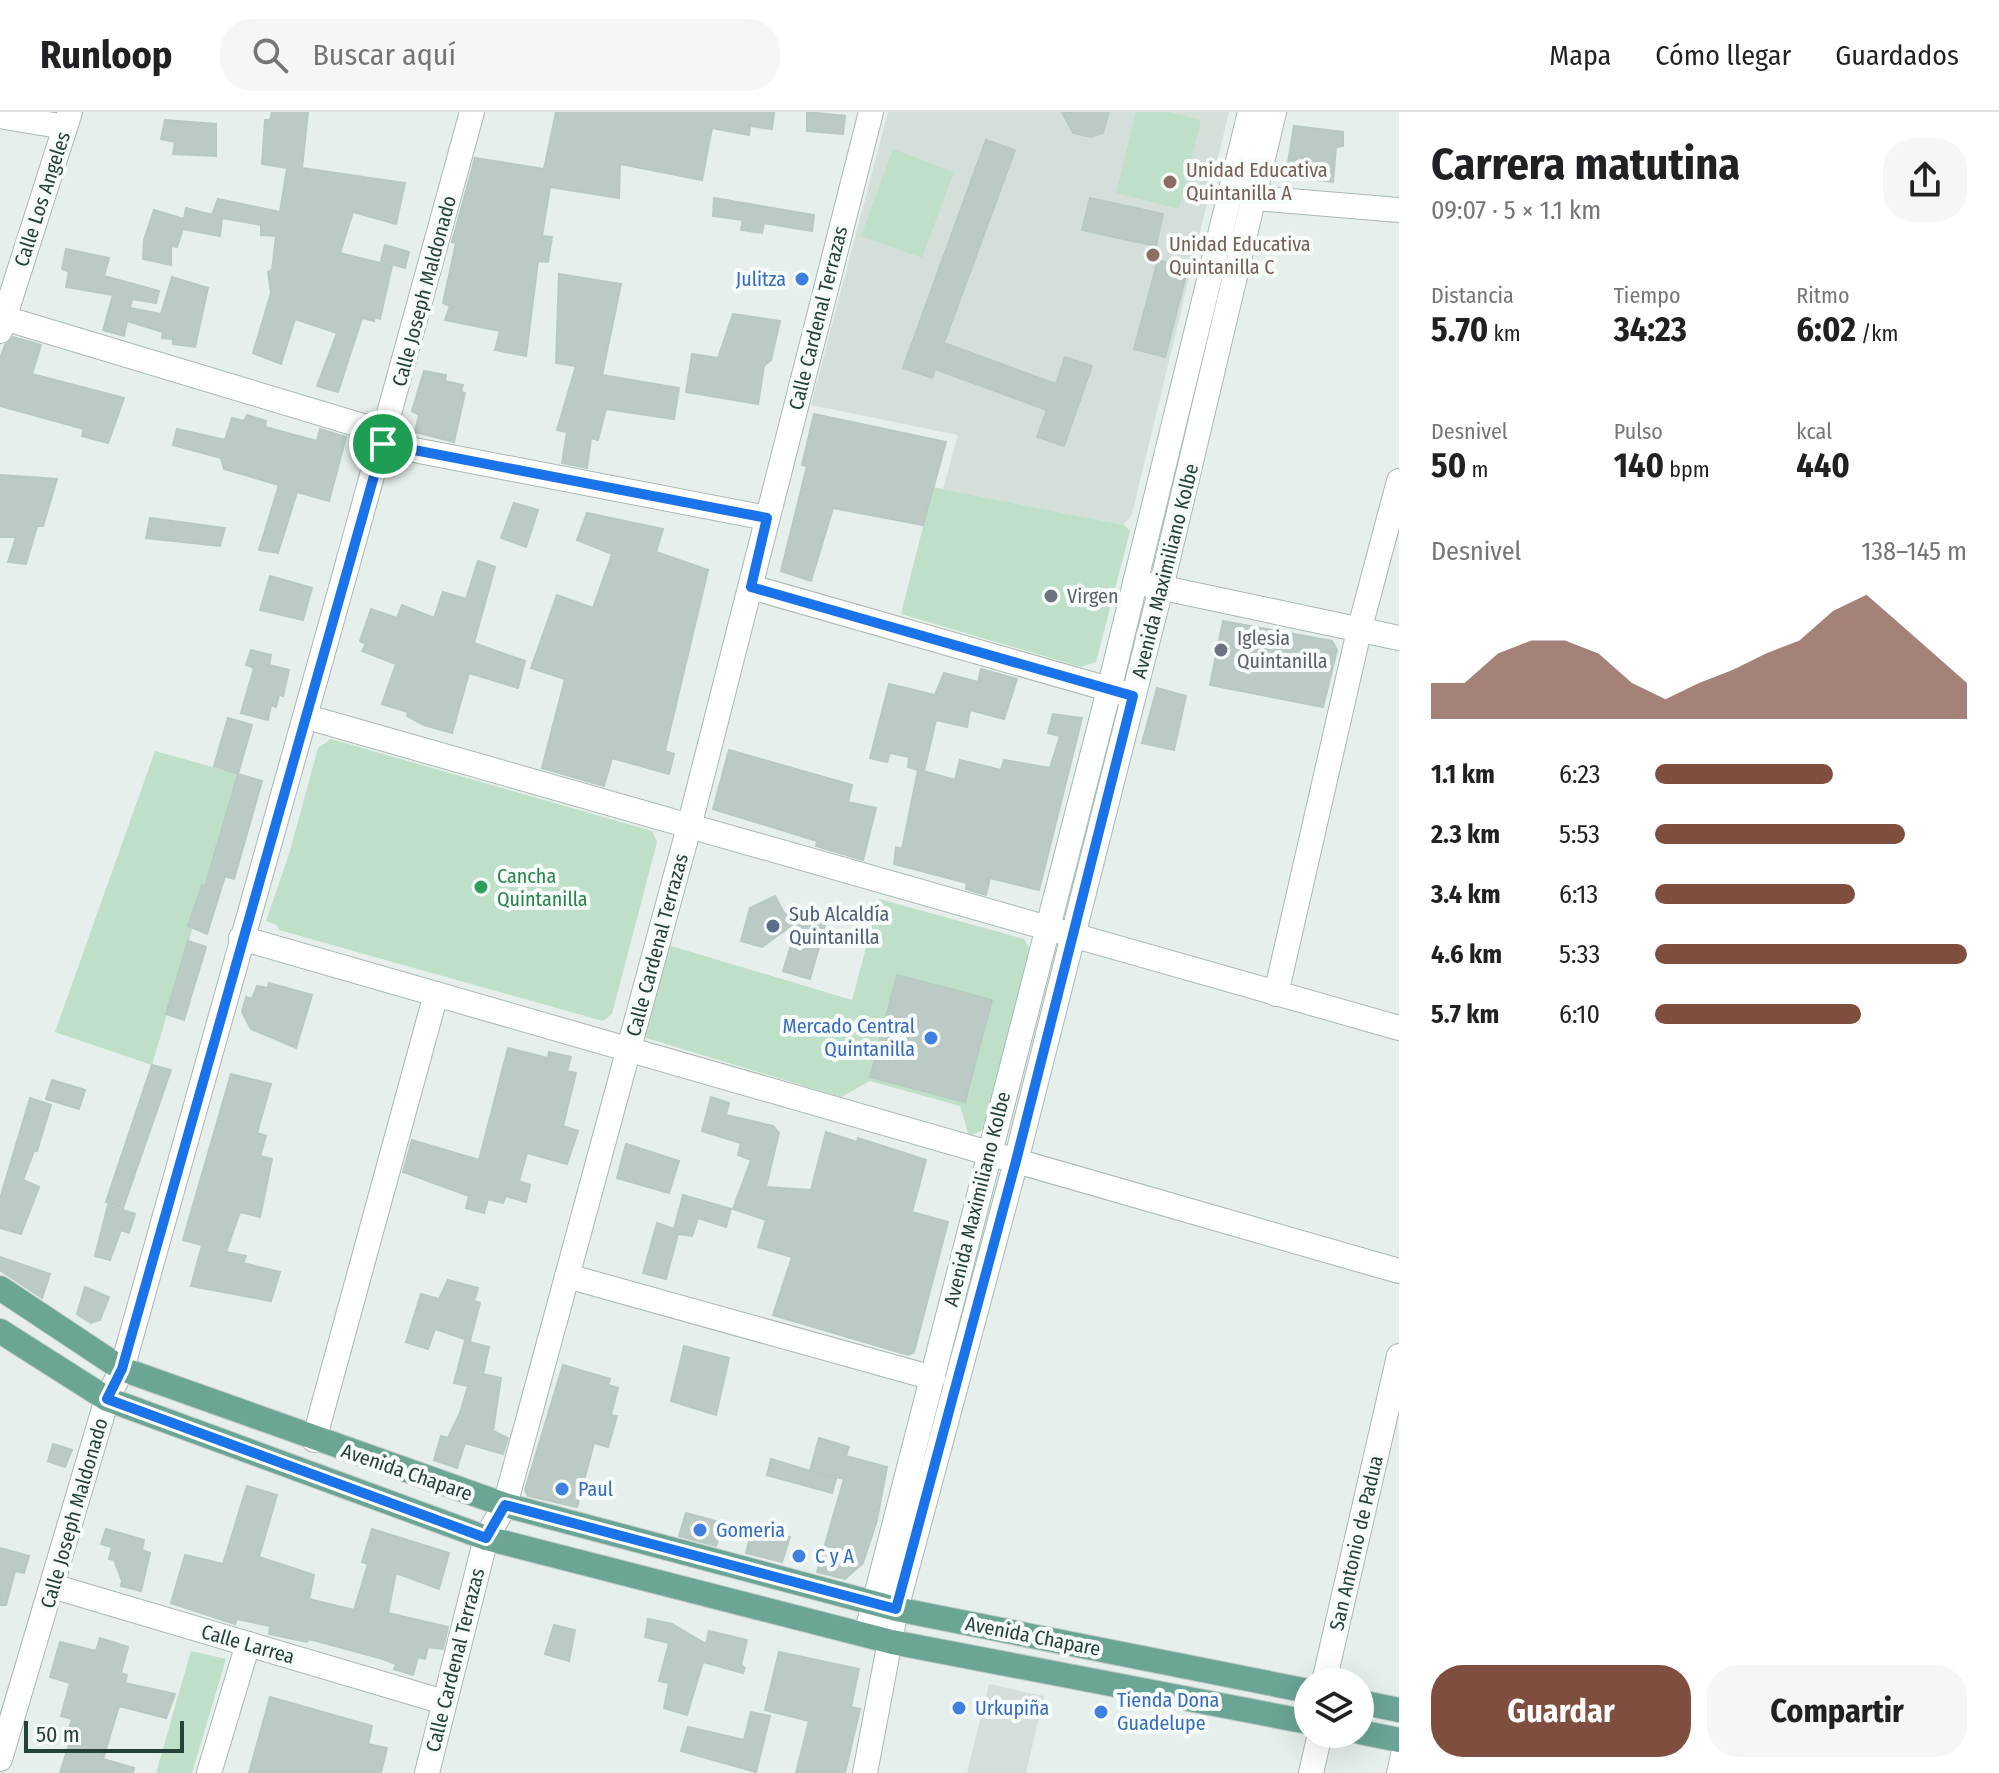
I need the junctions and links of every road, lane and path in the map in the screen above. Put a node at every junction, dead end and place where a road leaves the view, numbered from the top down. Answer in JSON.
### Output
{"nodes":[{"id":1,"x":472,"y":112,"type":"edge"},
{"id":2,"x":871,"y":112,"type":"edge"},
{"id":3,"x":1250,"y":112,"type":"edge"},
{"id":4,"x":1274,"y":112,"type":"edge"},
{"id":5,"x":0,"y":116,"type":"edge"},
{"id":6,"x":67,"y":120,"type":"edge"},
{"id":7,"x":1256,"y":198,"type":"junction"},
{"id":8,"x":1399,"y":210,"type":"edge"},
{"id":9,"x":2,"y":325,"type":"edge"},
{"id":10,"x":384,"y":439,"type":"junction"},
{"id":11,"x":1399,"y":481,"type":"edge"},
{"id":12,"x":767,"y":518,"type":"junction"},
{"id":13,"x":1135,"y":582,"type":"junction"},
{"id":14,"x":751,"y":587,"type":"junction"},
{"id":15,"x":1161,"y":588,"type":"junction"},
{"id":16,"x":1359,"y":631,"type":"junction"},
{"id":17,"x":1399,"y":638,"type":"edge"},
{"id":18,"x":1109,"y":690,"type":"junction"},
{"id":19,"x":1133,"y":696,"type":"junction"},
{"id":20,"x":307,"y":717,"type":"junction"},
{"id":21,"x":689,"y":827,"type":"junction"},
{"id":22,"x":1046,"y":930,"type":"junction"},
{"id":23,"x":1073,"y":937,"type":"junction"},
{"id":24,"x":241,"y":938,"type":"junction"},
{"id":25,"x":436,"y":994,"type":"junction"},
{"id":26,"x":1276,"y":994,"type":"junction"},
{"id":27,"x":1399,"y":1028,"type":"edge"},
{"id":28,"x":629,"y":1049,"type":"junction"},
{"id":29,"x":988,"y":1153,"type":"junction"},
{"id":30,"x":1016,"y":1161,"type":"junction"},
{"id":31,"x":1399,"y":1271,"type":"edge"},
{"id":32,"x":567,"y":1276,"type":"junction"},
{"id":33,"x":0,"y":1288,"type":"edge"},
{"id":34,"x":0,"y":1331,"type":"edge"},
{"id":35,"x":122,"y":1369,"type":"junction"},
{"id":36,"x":1398,"y":1370,"type":"edge"},
{"id":37,"x":933,"y":1378,"type":"junction"},
{"id":38,"x":107,"y":1399,"type":"junction"},
{"id":39,"x":314,"y":1440,"type":"junction"},
{"id":40,"x":505,"y":1505,"type":"junction"},
{"id":41,"x":486,"y":1538,"type":"junction"},
{"id":42,"x":52,"y":1586,"type":"junction"},
{"id":43,"x":873,"y":1602,"type":"junction"},
{"id":44,"x":896,"y":1609,"type":"junction"},
{"id":45,"x":866,"y":1635,"type":"junction"},
{"id":46,"x":892,"y":1642,"type":"junction"},
{"id":47,"x":248,"y":1644,"type":"junction"},
{"id":48,"x":1327,"y":1668,"type":"edge"},
{"id":49,"x":1294,"y":1688,"type":"edge"},
{"id":50,"x":444,"y":1702,"type":"junction"},
{"id":51,"x":1374,"y":1705,"type":"edge"},
{"id":52,"x":1399,"y":1710,"type":"edge"},
{"id":53,"x":1294,"y":1719,"type":"edge"},
{"id":54,"x":1374,"y":1736,"type":"edge"},
{"id":55,"x":1399,"y":1742,"type":"edge"},
{"id":56,"x":1317,"y":1748,"type":"edge"},
{"id":57,"x":0,"y":1759,"type":"edge"},
{"id":58,"x":209,"y":1773,"type":"edge"},
{"id":59,"x":427,"y":1773,"type":"edge"},
{"id":60,"x":865,"y":1773,"type":"edge"},
{"id":61,"x":1311,"y":1773,"type":"edge"},
{"id":62,"x":1393,"y":1773,"type":"edge"}],
"edges":[{"from":1,"to":10,"type":"street","name":"Calle Joseph Maldonado"},
{"from":2,"to":12,"type":"street","name":"Calle Cardenal Terrazas"},
{"from":3,"to":13,"type":"street","name":"Avenida Maximiliano Kolbe"},
{"from":4,"to":7,"type":"street","name":"Avenida Maximiliano Kolbe"},
{"from":5,"to":6,"type":"street"},
{"from":6,"to":9,"type":"street","name":"Calle Los Angeles"},
{"from":7,"to":8,"type":"street"},
{"from":7,"to":15,"type":"street","name":"Avenida Maximiliano Kolbe"},
{"from":9,"to":10,"type":"street"},
{"from":10,"to":12,"type":"street"},
{"from":10,"to":20,"type":"street","name":"Calle Joseph Maldonado"},
{"from":11,"to":16,"type":"street"},
{"from":12,"to":14,"type":"street","name":"Calle Cardenal Terrazas"},
{"from":13,"to":15,"type":"street"},
{"from":13,"to":18,"type":"street","name":"Avenida Maximiliano Kolbe"},
{"from":14,"to":18,"type":"street"},
{"from":14,"to":21,"type":"street","name":"Calle Cardenal Terrazas"},
{"from":15,"to":16,"type":"street"},
{"from":15,"to":19,"type":"street","name":"Avenida Maximiliano Kolbe"},
{"from":16,"to":17,"type":"street"},
{"from":16,"to":26,"type":"street"},
{"from":18,"to":19,"type":"street"},
{"from":18,"to":22,"type":"street","name":"Avenida Maximiliano Kolbe"},
{"from":19,"to":23,"type":"street","name":"Avenida Maximiliano Kolbe"},
{"from":20,"to":21,"type":"street"},
{"from":20,"to":24,"type":"street","name":"Calle Joseph Maldonado"},
{"from":21,"to":22,"type":"street"},
{"from":21,"to":28,"type":"street","name":"Calle Cardenal Terrazas"},
{"from":22,"to":23,"type":"street"},
{"from":22,"to":29,"type":"street","name":"Avenida Maximiliano Kolbe"},
{"from":23,"to":26,"type":"street"},
{"from":23,"to":30,"type":"street","name":"Avenida Maximiliano Kolbe"},
{"from":24,"to":25,"type":"street"},
{"from":24,"to":35,"type":"street","name":"Calle Joseph Maldonado"},
{"from":25,"to":28,"type":"street"},
{"from":25,"to":39,"type":"street"},
{"from":26,"to":27,"type":"street"},
{"from":28,"to":29,"type":"street"},
{"from":28,"to":32,"type":"street","name":"Calle Cardenal Terrazas"},
{"from":29,"to":30,"type":"street"},
{"from":29,"to":37,"type":"street","name":"Avenida Maximiliano Kolbe"},
{"from":30,"to":31,"type":"street"},
{"from":30,"to":44,"type":"street","name":"Avenida Maximiliano Kolbe"},
{"from":32,"to":37,"type":"street"},
{"from":32,"to":40,"type":"street","name":"Calle Cardenal Terrazas"},
{"from":33,"to":35,"type":"main road","name":"Avenida Chapare"},
{"from":34,"to":38,"type":"main road","name":"Avenida Chapare"},
{"from":35,"to":38,"type":"street","name":"Calle Joseph Maldonado"},
{"from":35,"to":39,"type":"main road","name":"Avenida Chapare"},
{"from":36,"to":48,"type":"street","name":"San Antonio de Padua"},
{"from":37,"to":43,"type":"street","name":"Avenida Maximiliano Kolbe"},
{"from":38,"to":41,"type":"main road","name":"Avenida Chapare"},
{"from":38,"to":42,"type":"street","name":"Calle Joseph Maldonado"},
{"from":39,"to":40,"type":"main road","name":"Avenida Chapare"},
{"from":40,"to":41,"type":"street","name":"Calle Cardenal Terrazas"},
{"from":40,"to":43,"type":"main road","name":"Avenida Chapare"},
{"from":41,"to":45,"type":"main road","name":"Avenida Chapare"},
{"from":41,"to":50,"type":"street","name":"Calle Cardenal Terrazas"},
{"from":42,"to":47,"type":"street","name":"Calle Larrea"},
{"from":42,"to":57,"type":"street","name":"Calle Joseph Maldonado"},
{"from":43,"to":44,"type":"main road","name":"Avenida Chapare"},
{"from":43,"to":45,"type":"street","name":"Avenida Maximiliano Kolbe"},
{"from":44,"to":46,"type":"street","name":"Avenida Maximiliano Kolbe"},
{"from":44,"to":49,"type":"main road","name":"Avenida Chapare"},
{"from":45,"to":46,"type":"main road","name":"Avenida Chapare"},
{"from":46,"to":53,"type":"main road","name":"Avenida Chapare"},
{"from":46,"to":60,"type":"street","name":"Avenida Maximiliano Kolbe"},
{"from":47,"to":50,"type":"street","name":"Calle Larrea"},
{"from":47,"to":58,"type":"street"},
{"from":50,"to":59,"type":"street","name":"Calle Cardenal Terrazas"},
{"from":51,"to":52,"type":"main road"},
{"from":54,"to":55,"type":"main road"},
{"from":55,"to":62,"type":"lane"},
{"from":56,"to":61,"type":"street"}]}
